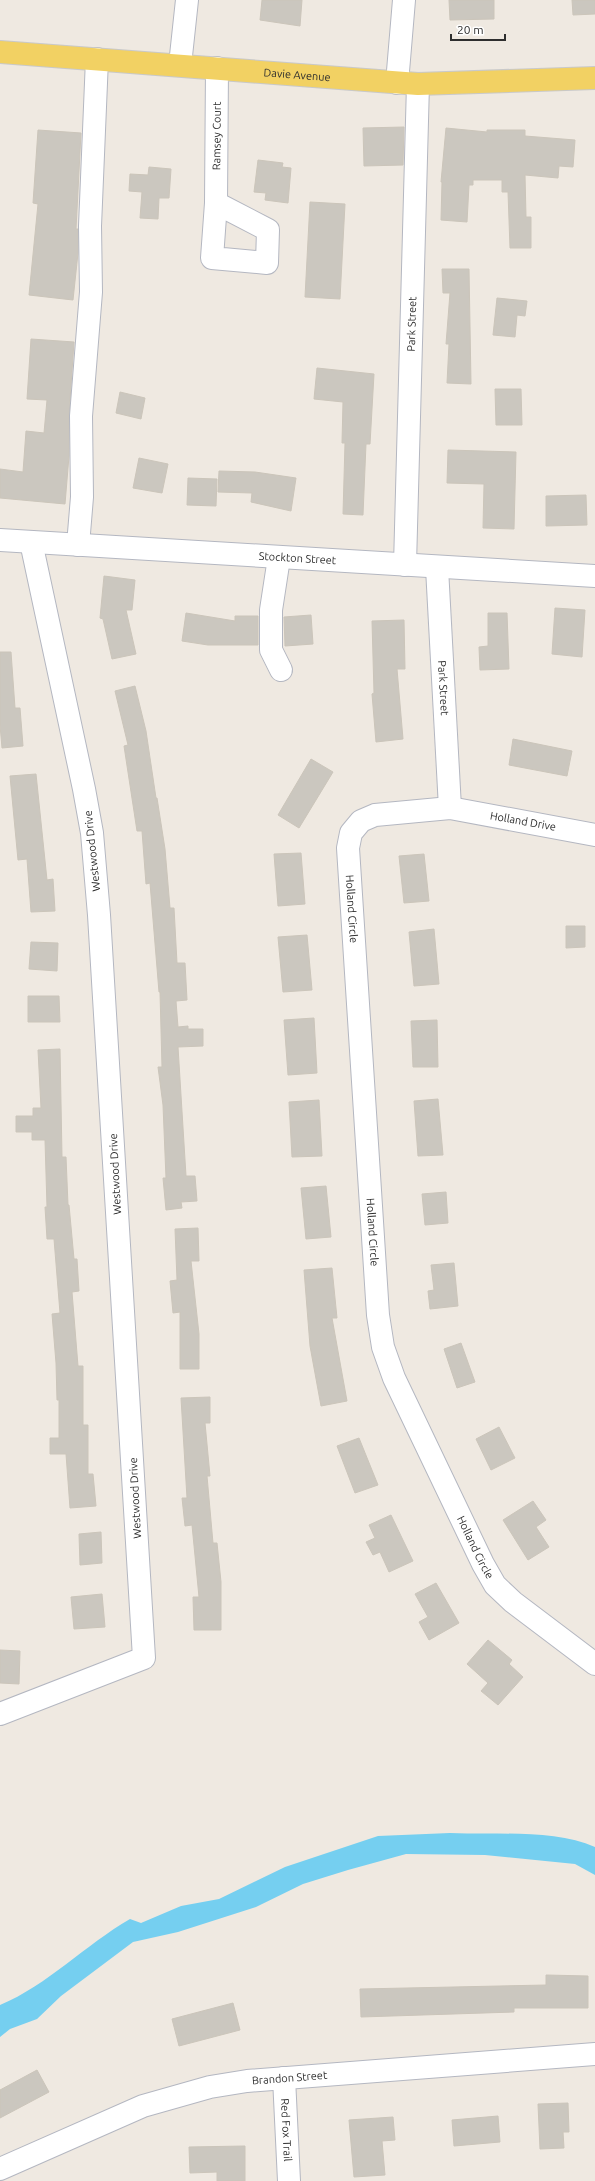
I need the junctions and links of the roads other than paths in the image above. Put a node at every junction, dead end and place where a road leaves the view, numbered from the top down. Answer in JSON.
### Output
{"nodes":[{"id":1,"x":188,"y":0,"type":"edge"},
{"id":2,"x":404,"y":0,"type":"edge"},
{"id":3,"x":0,"y":52,"type":"edge"},
{"id":4,"x":97,"y":59,"type":"junction"},
{"id":5,"x":180,"y":65,"type":"junction"},
{"id":6,"x":217,"y":68,"type":"junction"},
{"id":7,"x":595,"y":78,"type":"edge"},
{"id":8,"x":408,"y":83,"type":"junction"},
{"id":9,"x":216,"y":203,"type":"dead end"},
{"id":10,"x":0,"y":540,"type":"edge"},
{"id":11,"x":31,"y":542,"type":"junction"},
{"id":12,"x":78,"y":545,"type":"junction"},
{"id":13,"x":279,"y":558,"type":"junction"},
{"id":14,"x":405,"y":565,"type":"junction"},
{"id":15,"x":437,"y":568,"type":"junction"},
{"id":16,"x":595,"y":576,"type":"edge"},
{"id":17,"x":281,"y":670,"type":"dead end"},
{"id":18,"x":450,"y":808,"type":"junction"},
{"id":19,"x":595,"y":835,"type":"edge"},
{"id":20,"x":595,"y":1664,"type":"edge"},
{"id":21,"x":0,"y":1714,"type":"edge"},
{"id":22,"x":595,"y":2054,"type":"edge"},
{"id":23,"x":284,"y":2078,"type":"junction"},
{"id":24,"x":0,"y":2169,"type":"edge"},
{"id":25,"x":288,"y":2181,"type":"edge"}],
"edges":[{"from":1,"to":5,"type":"street"},
{"from":2,"to":8,"type":"street","name":"Park Street"},
{"from":3,"to":4,"type":"main road","name":"Davie Avenue"},
{"from":4,"to":5,"type":"main road","name":"Davie Avenue"},
{"from":4,"to":12,"type":"street"},
{"from":5,"to":6,"type":"main road","name":"Davie Avenue"},
{"from":6,"to":8,"type":"main road","name":"Davie Avenue"},
{"from":6,"to":9,"type":"street","name":"Ramsey Court"},
{"from":7,"to":8,"type":"main road","name":"Davie Avenue"},
{"from":8,"to":14,"type":"street","name":"Park Street"},
{"from":10,"to":11,"type":"street","name":"Stockton Street"},
{"from":11,"to":12,"type":"street","name":"Stockton Street"},
{"from":11,"to":21,"type":"street","name":"Westwood Drive"},
{"from":12,"to":13,"type":"street","name":"Stockton Street"},
{"from":13,"to":14,"type":"street","name":"Stockton Street"},
{"from":13,"to":17,"type":"street"},
{"from":14,"to":15,"type":"street","name":"Stockton Street"},
{"from":15,"to":16,"type":"street","name":"Stockton Street"},
{"from":15,"to":18,"type":"street","name":"Park Street"},
{"from":18,"to":19,"type":"street","name":"Holland Drive"},
{"from":18,"to":20,"type":"street","name":"Holland Circle"},
{"from":22,"to":23,"type":"street","name":"Brandon Street"},
{"from":23,"to":24,"type":"street","name":"Brandon Street"},
{"from":23,"to":25,"type":"street","name":"Red Fox Trail"}]}
